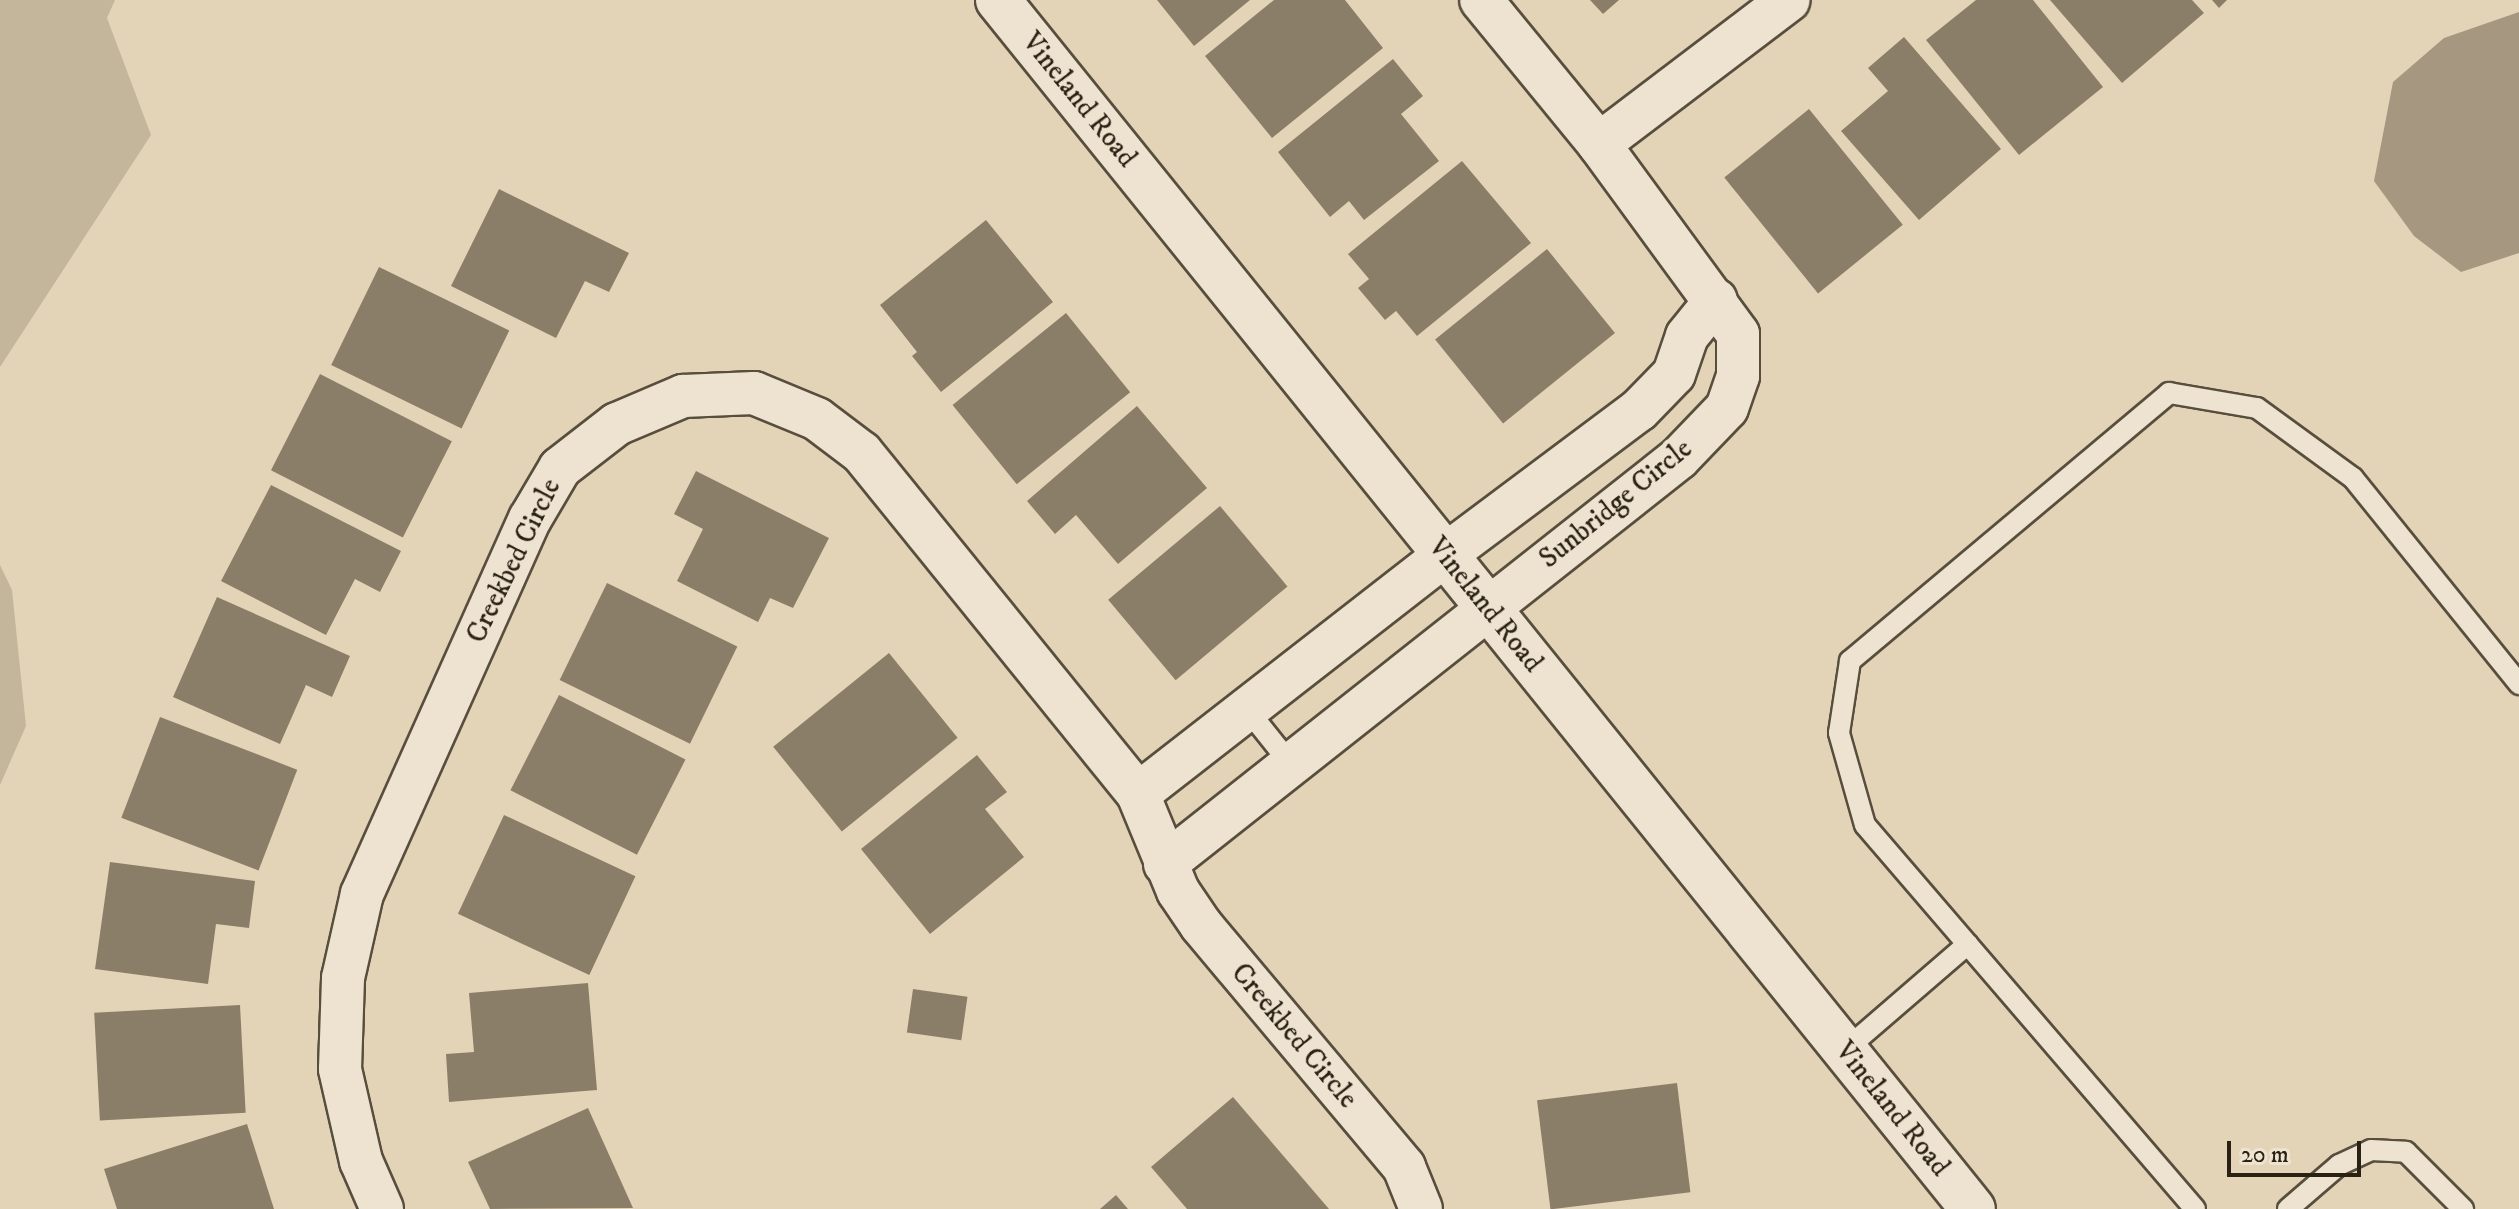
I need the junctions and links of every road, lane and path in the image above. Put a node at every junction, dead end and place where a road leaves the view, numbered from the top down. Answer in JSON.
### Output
{"nodes":[{"id":1,"x":998,"y":0,"type":"edge"},
{"id":2,"x":1481,"y":0,"type":"edge"},
{"id":3,"x":1789,"y":0,"type":"edge"},
{"id":4,"x":1599,"y":144,"type":"junction"},
{"id":5,"x":1716,"y":300,"type":"junction"},
{"id":6,"x":1639,"y":410,"type":"junction"},
{"id":7,"x":1679,"y":458,"type":"junction"},
{"id":8,"x":1445,"y":555,"type":"junction"},
{"id":9,"x":1486,"y":608,"type":"junction"},
{"id":10,"x":2519,"y":684,"type":"edge"},
{"id":11,"x":1246,"y":708,"type":"junction"},
{"id":12,"x":1290,"y":763,"type":"junction"},
{"id":13,"x":1138,"y":794,"type":"junction"},
{"id":14,"x":1165,"y":864,"type":"junction"},
{"id":15,"x":1968,"y":944,"type":"junction"},
{"id":16,"x":1845,"y":1050,"type":"junction"},
{"id":17,"x":382,"y":1209,"type":"edge"},
{"id":18,"x":1421,"y":1209,"type":"edge"},
{"id":19,"x":1973,"y":1209,"type":"edge"},
{"id":20,"x":2195,"y":1209,"type":"edge"},
{"id":21,"x":2288,"y":1209,"type":"edge"},
{"id":22,"x":2463,"y":1209,"type":"edge"}],
"edges":[{"from":1,"to":8,"type":"main road","name":"Vineland Road"},
{"from":2,"to":4,"type":"street","name":"Sunbridge Circle"},
{"from":3,"to":4,"type":"street"},
{"from":4,"to":5,"type":"street","name":"Sunbridge Circle"},
{"from":5,"to":6,"type":"street","name":"Sunbridge Circle"},
{"from":5,"to":7,"type":"street","name":"Sunbridge Circle"},
{"from":6,"to":7,"type":"street"},
{"from":6,"to":8,"type":"street","name":"Sunbridge Circle"},
{"from":7,"to":9,"type":"street","name":"Sunbridge Circle"},
{"from":8,"to":9,"type":"main road","name":"Vineland Road"},
{"from":8,"to":11,"type":"street"},
{"from":9,"to":12,"type":"street"},
{"from":9,"to":16,"type":"main road","name":"Vineland Road"},
{"from":10,"to":15,"type":"lane"},
{"from":11,"to":12,"type":"lane"},
{"from":11,"to":13,"type":"street"},
{"from":12,"to":14,"type":"street"},
{"from":13,"to":14,"type":"street","name":"Creekbed Circle"},
{"from":13,"to":17,"type":"street","name":"Creekbed Circle"},
{"from":14,"to":18,"type":"street","name":"Creekbed Circle"},
{"from":15,"to":16,"type":"lane"},
{"from":15,"to":20,"type":"lane"},
{"from":16,"to":19,"type":"main road","name":"Vineland Road"},
{"from":21,"to":22,"type":"lane"}]}
